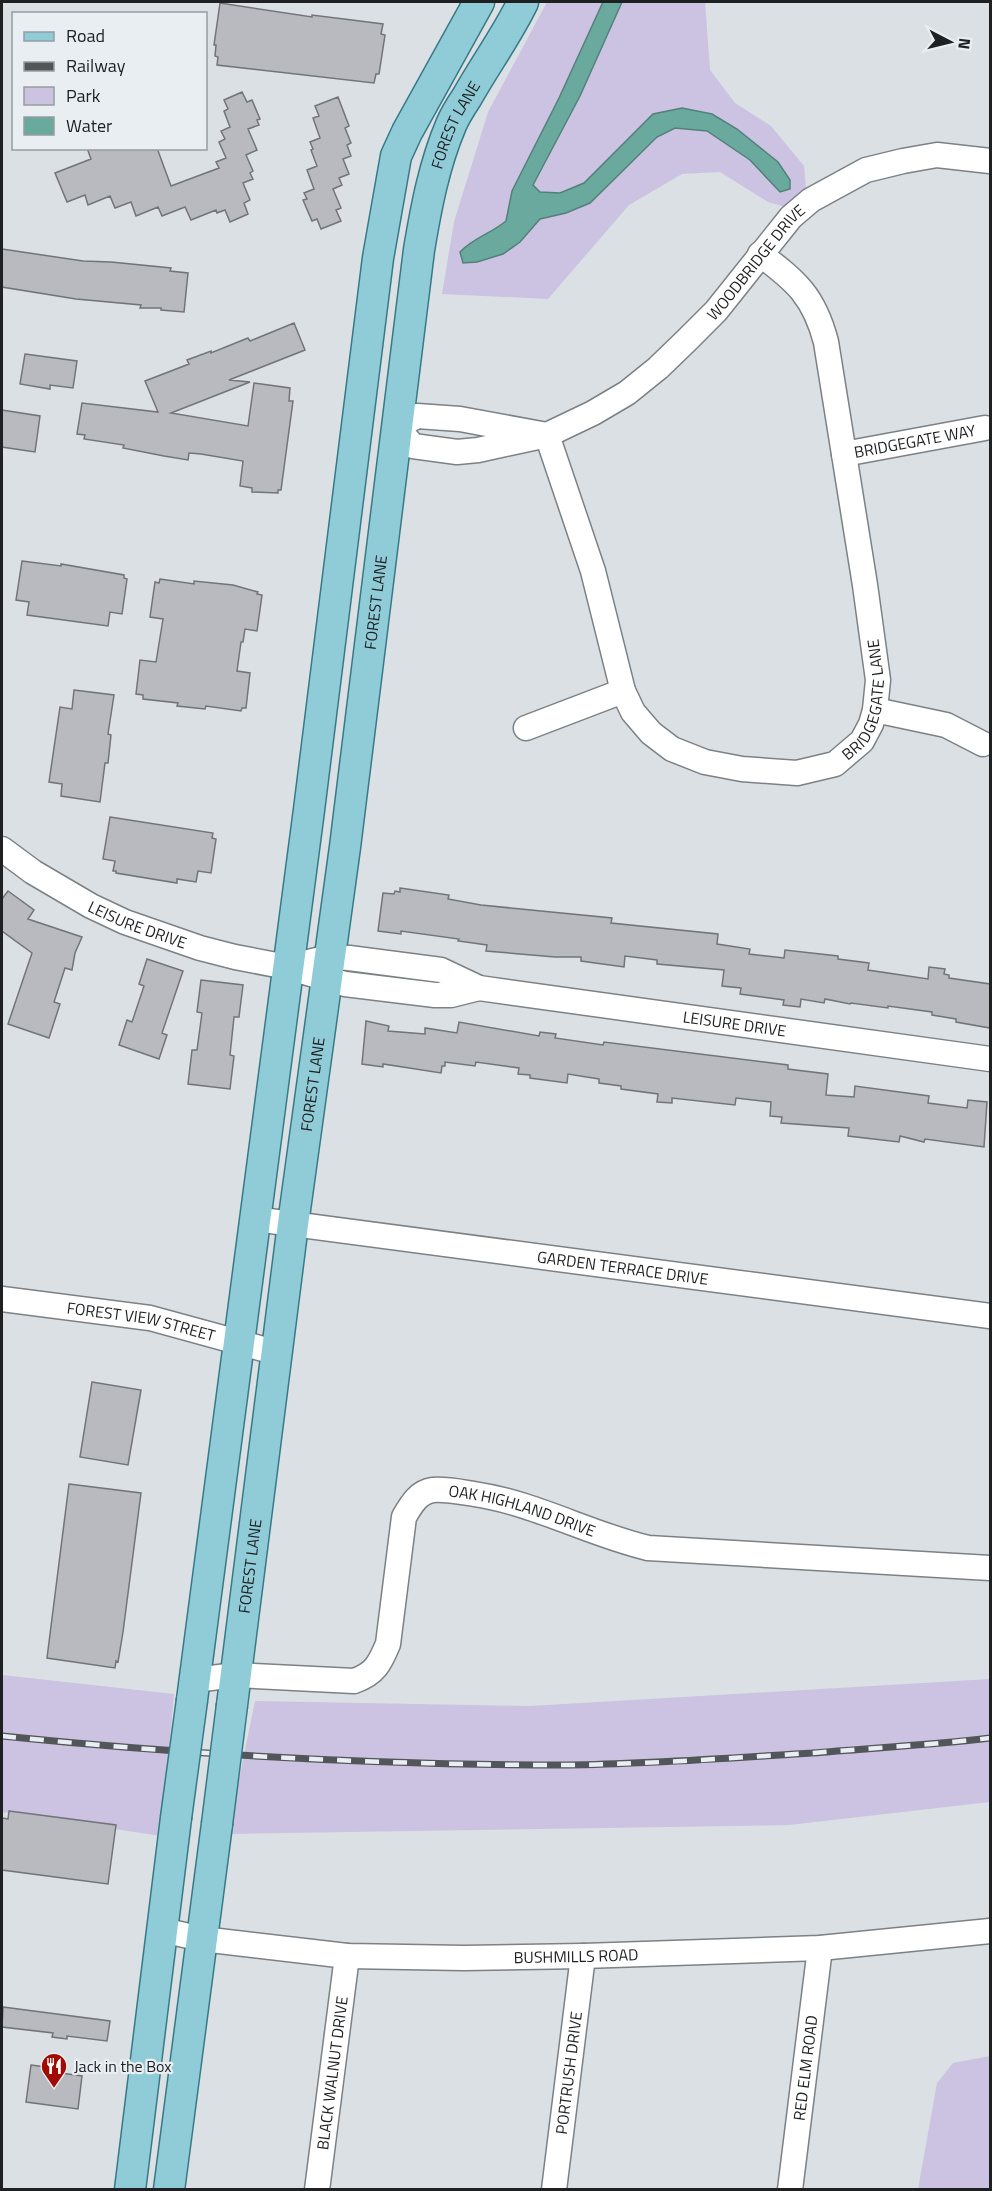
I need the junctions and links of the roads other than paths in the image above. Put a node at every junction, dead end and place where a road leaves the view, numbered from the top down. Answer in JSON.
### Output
{"nodes":[{"id":1,"x":523,"y":2,"type":"edge"},
{"id":2,"x":473,"y":14,"type":"edge"},
{"id":3,"x":451,"y":123,"type":"junction"},
{"id":4,"x":990,"y":161,"type":"edge"},
{"id":5,"x":760,"y":254,"type":"junction"},
{"id":6,"x":358,"y":418,"type":"junction"},
{"id":7,"x":397,"y":427,"type":"junction"},
{"id":8,"x":985,"y":428,"type":"dead end"},
{"id":9,"x":547,"y":435,"type":"junction"},
{"id":10,"x":844,"y":454,"type":"junction"},
{"id":11,"x":623,"y":691,"type":"junction"},
{"id":12,"x":876,"y":710,"type":"junction"},
{"id":13,"x":526,"y":728,"type":"dead end"},
{"id":14,"x":983,"y":744,"type":"dead end"},
{"id":15,"x":2,"y":849,"type":"edge"},
{"id":16,"x":287,"y":967,"type":"junction"},
{"id":17,"x":328,"y":968,"type":"junction"},
{"id":18,"x":990,"y":1059,"type":"edge"},
{"id":19,"x":254,"y":1219,"type":"junction"},
{"id":20,"x":293,"y":1224,"type":"junction"},
{"id":21,"x":2,"y":1299,"type":"edge"},
{"id":22,"x":990,"y":1316,"type":"edge"},
{"id":23,"x":238,"y":1342,"type":"junction"},
{"id":24,"x":278,"y":1353,"type":"junction"},
{"id":25,"x":990,"y":1568,"type":"edge"},
{"id":26,"x":236,"y":1675,"type":"junction"},
{"id":27,"x":193,"y":1690,"type":"junction"},
{"id":28,"x":162,"y":1930,"type":"junction"},
{"id":29,"x":990,"y":1931,"type":"edge"},
{"id":30,"x":202,"y":1939,"type":"junction"},
{"id":31,"x":820,"y":1948,"type":"junction"},
{"id":32,"x":347,"y":1956,"type":"junction"},
{"id":33,"x":583,"y":1956,"type":"junction"},
{"id":34,"x":134,"y":2153,"type":"junction"},
{"id":35,"x":129,"y":2190,"type":"edge"},
{"id":36,"x":150,"y":2190,"type":"edge"},
{"id":37,"x":169,"y":2190,"type":"edge"},
{"id":38,"x":317,"y":2190,"type":"edge"},
{"id":39,"x":554,"y":2190,"type":"edge"},
{"id":40,"x":790,"y":2190,"type":"edge"}],
"edges":[{"from":1,"to":3,"type":"main road","name":"FOREST LANE"},
{"from":2,"to":3,"type":"main road"},
{"from":2,"to":6,"type":"main road"},
{"from":3,"to":7,"type":"main road","name":"FOREST LANE"},
{"from":4,"to":5,"type":"street","name":"WOODBRIDGE DRIVE"},
{"from":5,"to":9,"type":"street","name":"WOODBRIDGE DRIVE"},
{"from":5,"to":10,"type":"street","name":"BRIDGEGATE LANE"},
{"from":6,"to":7,"type":"main road"},
{"from":6,"to":16,"type":"main road"},
{"from":7,"to":9,"type":"street"},
{"from":7,"to":9,"type":"street","name":"WOODBRIDGE DRIVE"},
{"from":7,"to":17,"type":"main road","name":"FOREST LANE"},
{"from":8,"to":10,"type":"street","name":"BRIDGEGATE WAY"},
{"from":9,"to":11,"type":"street","name":"BRIDGEGATE LANE"},
{"from":10,"to":12,"type":"street","name":"BRIDGEGATE LANE"},
{"from":11,"to":12,"type":"street","name":"BRIDGEGATE LANE"},
{"from":11,"to":13,"type":"street"},
{"from":12,"to":14,"type":"street"},
{"from":15,"to":16,"type":"street","name":"LEISURE DRIVE"},
{"from":16,"to":17,"type":"street","name":"LEISURE DRIVE"},
{"from":16,"to":19,"type":"main road"},
{"from":17,"to":18,"type":"street","name":"LEISURE DRIVE"},
{"from":17,"to":20,"type":"main road","name":"FOREST LANE"},
{"from":19,"to":20,"type":"street","name":"GARDEN TERRACE DRIVE"},
{"from":19,"to":23,"type":"main road"},
{"from":20,"to":22,"type":"street","name":"GARDEN TERRACE DRIVE"},
{"from":20,"to":24,"type":"main road","name":"FOREST LANE"},
{"from":21,"to":23,"type":"street","name":"FOREST VIEW STREET"},
{"from":23,"to":24,"type":"street","name":"FOREST VIEW STREET"},
{"from":23,"to":27,"type":"main road"},
{"from":24,"to":26,"type":"main road","name":"FOREST LANE"},
{"from":25,"to":26,"type":"street","name":"OAK HIGHLAND DRIVE"},
{"from":26,"to":27,"type":"street","name":"OAK HIGHLAND DRIVE"},
{"from":26,"to":30,"type":"main road","name":"FOREST LANE","bridge":true},
{"from":27,"to":28,"type":"main road","bridge":true},
{"from":28,"to":30,"type":"street","name":"BUSHMILLS ROAD"},
{"from":28,"to":34,"type":"main road"},
{"from":29,"to":31,"type":"street","name":"BUSHMILLS ROAD"},
{"from":30,"to":32,"type":"street","name":"BUSHMILLS ROAD"},
{"from":30,"to":37,"type":"main road","name":"FOREST LANE"},
{"from":31,"to":33,"type":"street","name":"BUSHMILLS ROAD"},
{"from":31,"to":40,"type":"street","name":"RED ELM ROAD"},
{"from":32,"to":33,"type":"street","name":"BUSHMILLS ROAD"},
{"from":32,"to":38,"type":"street","name":"BLACK WALNUT DRIVE"},
{"from":33,"to":39,"type":"street","name":"PORTRUSH DRIVE"},
{"from":34,"to":35,"type":"main road"},
{"from":34,"to":36,"type":"main road"}]}
